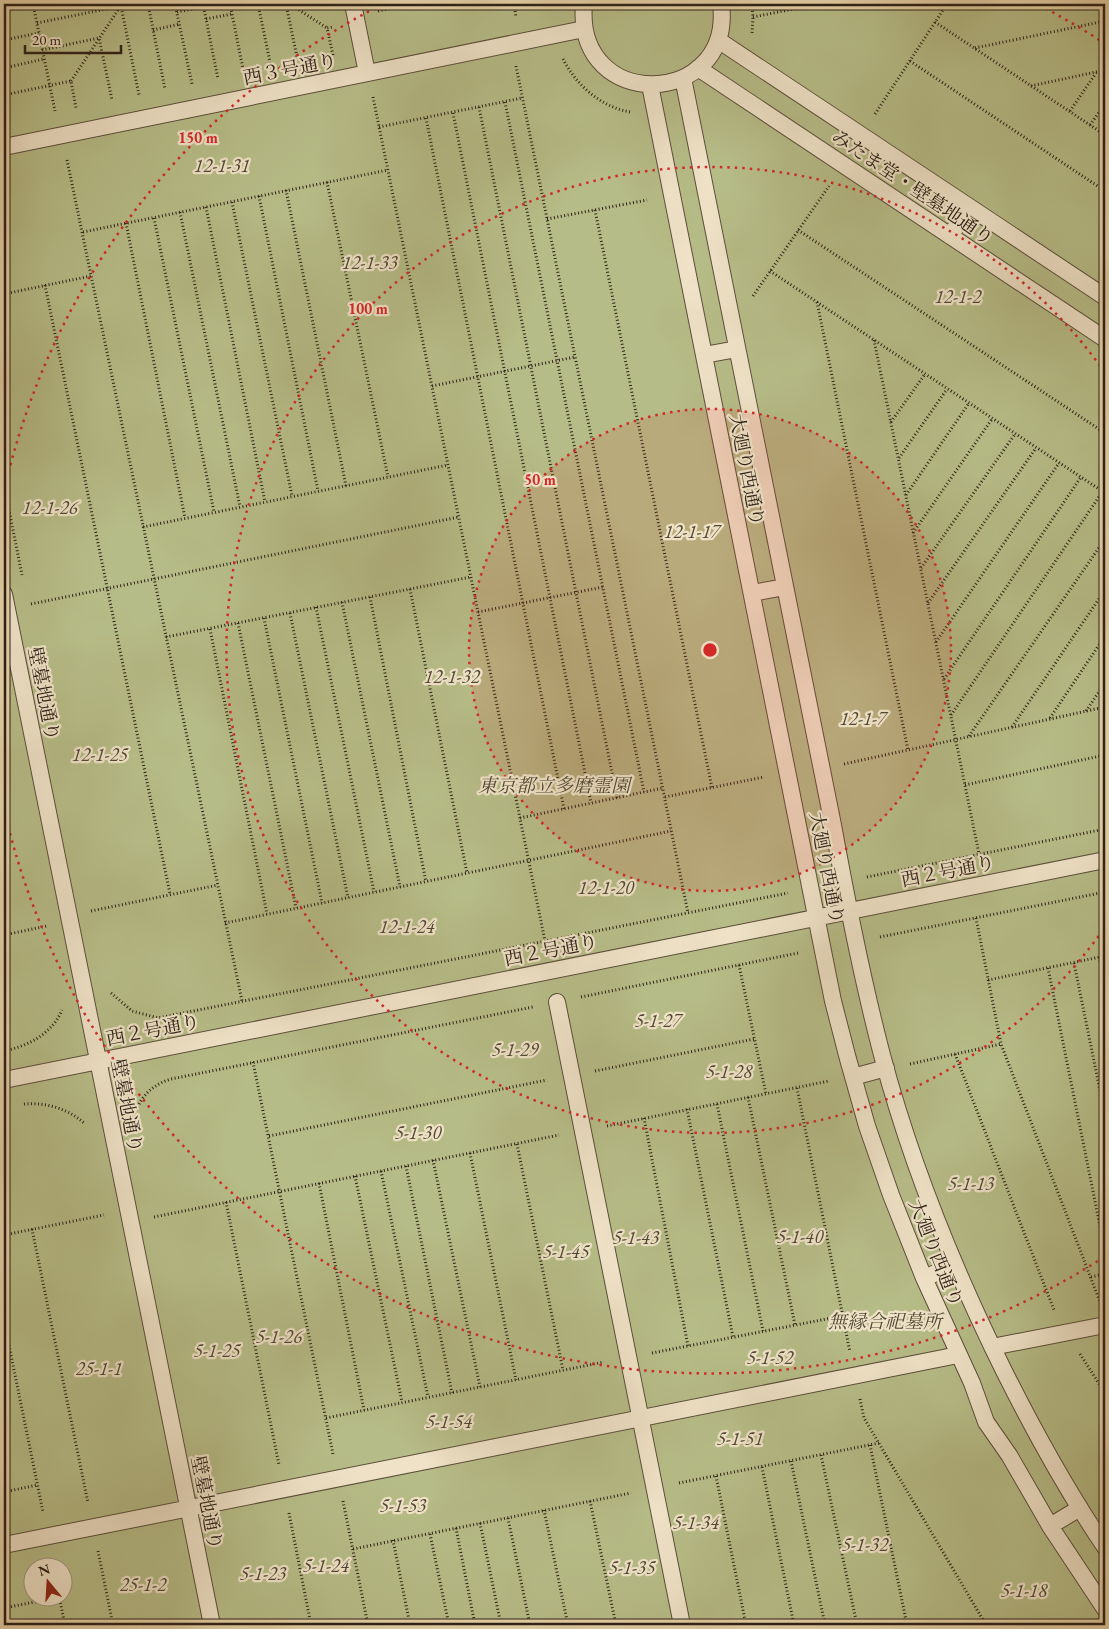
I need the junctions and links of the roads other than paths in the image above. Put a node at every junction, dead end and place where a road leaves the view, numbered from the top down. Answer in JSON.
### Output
{"nodes":[{"id":1,"x":584,"y":4,"type":"edge"},
{"id":2,"x":721,"y":4,"type":"edge"},
{"id":3,"x":354,"y":10,"type":"edge"},
{"id":4,"x":584,"y":29,"type":"junction"},
{"id":5,"x":718,"y":40,"type":"junction"},
{"id":6,"x":698,"y":68,"type":"junction"},
{"id":7,"x":367,"y":73,"type":"junction"},
{"id":8,"x":683,"y":78,"type":"junction"},
{"id":9,"x":650,"y":84,"type":"junction"},
{"id":10,"x":4,"y":147,"type":"edge"},
{"id":11,"x":969,"y":207,"type":"junction"},
{"id":12,"x":950,"y":236,"type":"junction"},
{"id":13,"x":1105,"y":297,"type":"edge"},
{"id":14,"x":1105,"y":339,"type":"edge"},
{"id":15,"x":738,"y":349,"type":"junction"},
{"id":16,"x":704,"y":355,"type":"junction"},
{"id":17,"x":786,"y":587,"type":"junction"},
{"id":18,"x":752,"y":593,"type":"junction"},
{"id":19,"x":5,"y":602,"type":"edge"},
{"id":20,"x":1105,"y":860,"type":"edge"},
{"id":21,"x":849,"y":911,"type":"junction"},
{"id":22,"x":817,"y":918,"type":"junction"},
{"id":23,"x":557,"y":1002,"type":"road end"},
{"id":24,"x":98,"y":1061,"type":"junction"},
{"id":25,"x":886,"y":1068,"type":"junction"},
{"id":26,"x":853,"y":1077,"type":"junction"},
{"id":27,"x":4,"y":1080,"type":"edge"},
{"id":28,"x":955,"y":1265,"type":"junction"},
{"id":29,"x":924,"y":1278,"type":"junction"},
{"id":30,"x":1104,"y":1317,"type":"edge"},
{"id":31,"x":992,"y":1347,"type":"junction"},
{"id":32,"x":958,"y":1355,"type":"junction"},
{"id":33,"x":641,"y":1418,"type":"junction"},
{"id":34,"x":188,"y":1508,"type":"junction"},
{"id":35,"x":1080,"y":1508,"type":"junction"},
{"id":36,"x":1050,"y":1526,"type":"junction"},
{"id":37,"x":4,"y":1546,"type":"edge"},
{"id":38,"x":1105,"y":1547,"type":"edge"},
{"id":39,"x":1105,"y":1609,"type":"edge"},
{"id":40,"x":212,"y":1625,"type":"edge"},
{"id":41,"x":682,"y":1625,"type":"edge"}],
"edges":[{"from":1,"to":4,"type":"lane"},
{"from":2,"to":5,"type":"lane"},
{"from":3,"to":7,"type":"lane"},
{"from":4,"to":7,"type":"lane","name":"西３号通り"},
{"from":4,"to":9,"type":"lane"},
{"from":5,"to":6,"type":"lane"},
{"from":5,"to":11,"type":"lane","name":"みたま堂・壁墓地通り"},
{"from":6,"to":8,"type":"lane"},
{"from":6,"to":12,"type":"lane","name":"みたま堂・壁墓地通り"},
{"from":7,"to":10,"type":"lane","name":"西３号通り"},
{"from":8,"to":9,"type":"lane"},
{"from":8,"to":15,"type":"lane","name":"大廻り西通り"},
{"from":9,"to":16,"type":"lane","name":"大廻り西通り"},
{"from":11,"to":12,"type":"lane"},
{"from":11,"to":13,"type":"lane","name":"みたま堂・壁墓地通り"},
{"from":12,"to":14,"type":"lane","name":"みたま堂・壁墓地通り"},
{"from":15,"to":16,"type":"lane"},
{"from":15,"to":17,"type":"lane","name":"大廻り西通り"},
{"from":16,"to":18,"type":"lane","name":"大廻り西通り"},
{"from":17,"to":18,"type":"lane"},
{"from":17,"to":21,"type":"lane","name":"大廻り西通り"},
{"from":18,"to":22,"type":"lane","name":"大廻り西通り"},
{"from":19,"to":24,"type":"lane","name":"壁墓地通り"},
{"from":20,"to":21,"type":"lane","name":"西２号通り"},
{"from":21,"to":22,"type":"lane","name":"西２号通り"},
{"from":21,"to":25,"type":"lane","name":"大廻り西通り"},
{"from":22,"to":24,"type":"lane","name":"西２号通り"},
{"from":22,"to":26,"type":"lane","name":"大廻り西通り"},
{"from":23,"to":33,"type":"lane"},
{"from":24,"to":27,"type":"lane","name":"西２号通り"},
{"from":24,"to":34,"type":"lane","name":"壁墓地通り"},
{"from":25,"to":26,"type":"lane"},
{"from":25,"to":28,"type":"lane","name":"大廻り西通り"},
{"from":26,"to":29,"type":"lane","name":"大廻り西通り"},
{"from":28,"to":29,"type":"lane"},
{"from":28,"to":31,"type":"lane","name":"大廻り西通り"},
{"from":29,"to":32,"type":"lane","name":"大廻り西通り"},
{"from":30,"to":31,"type":"lane"},
{"from":31,"to":35,"type":"lane","name":"大廻り西通り"},
{"from":32,"to":33,"type":"lane"},
{"from":32,"to":36,"type":"lane","name":"大廻り西通り"},
{"from":33,"to":34,"type":"lane"},
{"from":33,"to":41,"type":"lane"},
{"from":34,"to":37,"type":"lane"},
{"from":34,"to":40,"type":"lane","name":"壁墓地通り"},
{"from":35,"to":36,"type":"lane"},
{"from":35,"to":38,"type":"lane","name":"大廻り西通り"},
{"from":36,"to":39,"type":"lane","name":"大廻り西通り"}]}
